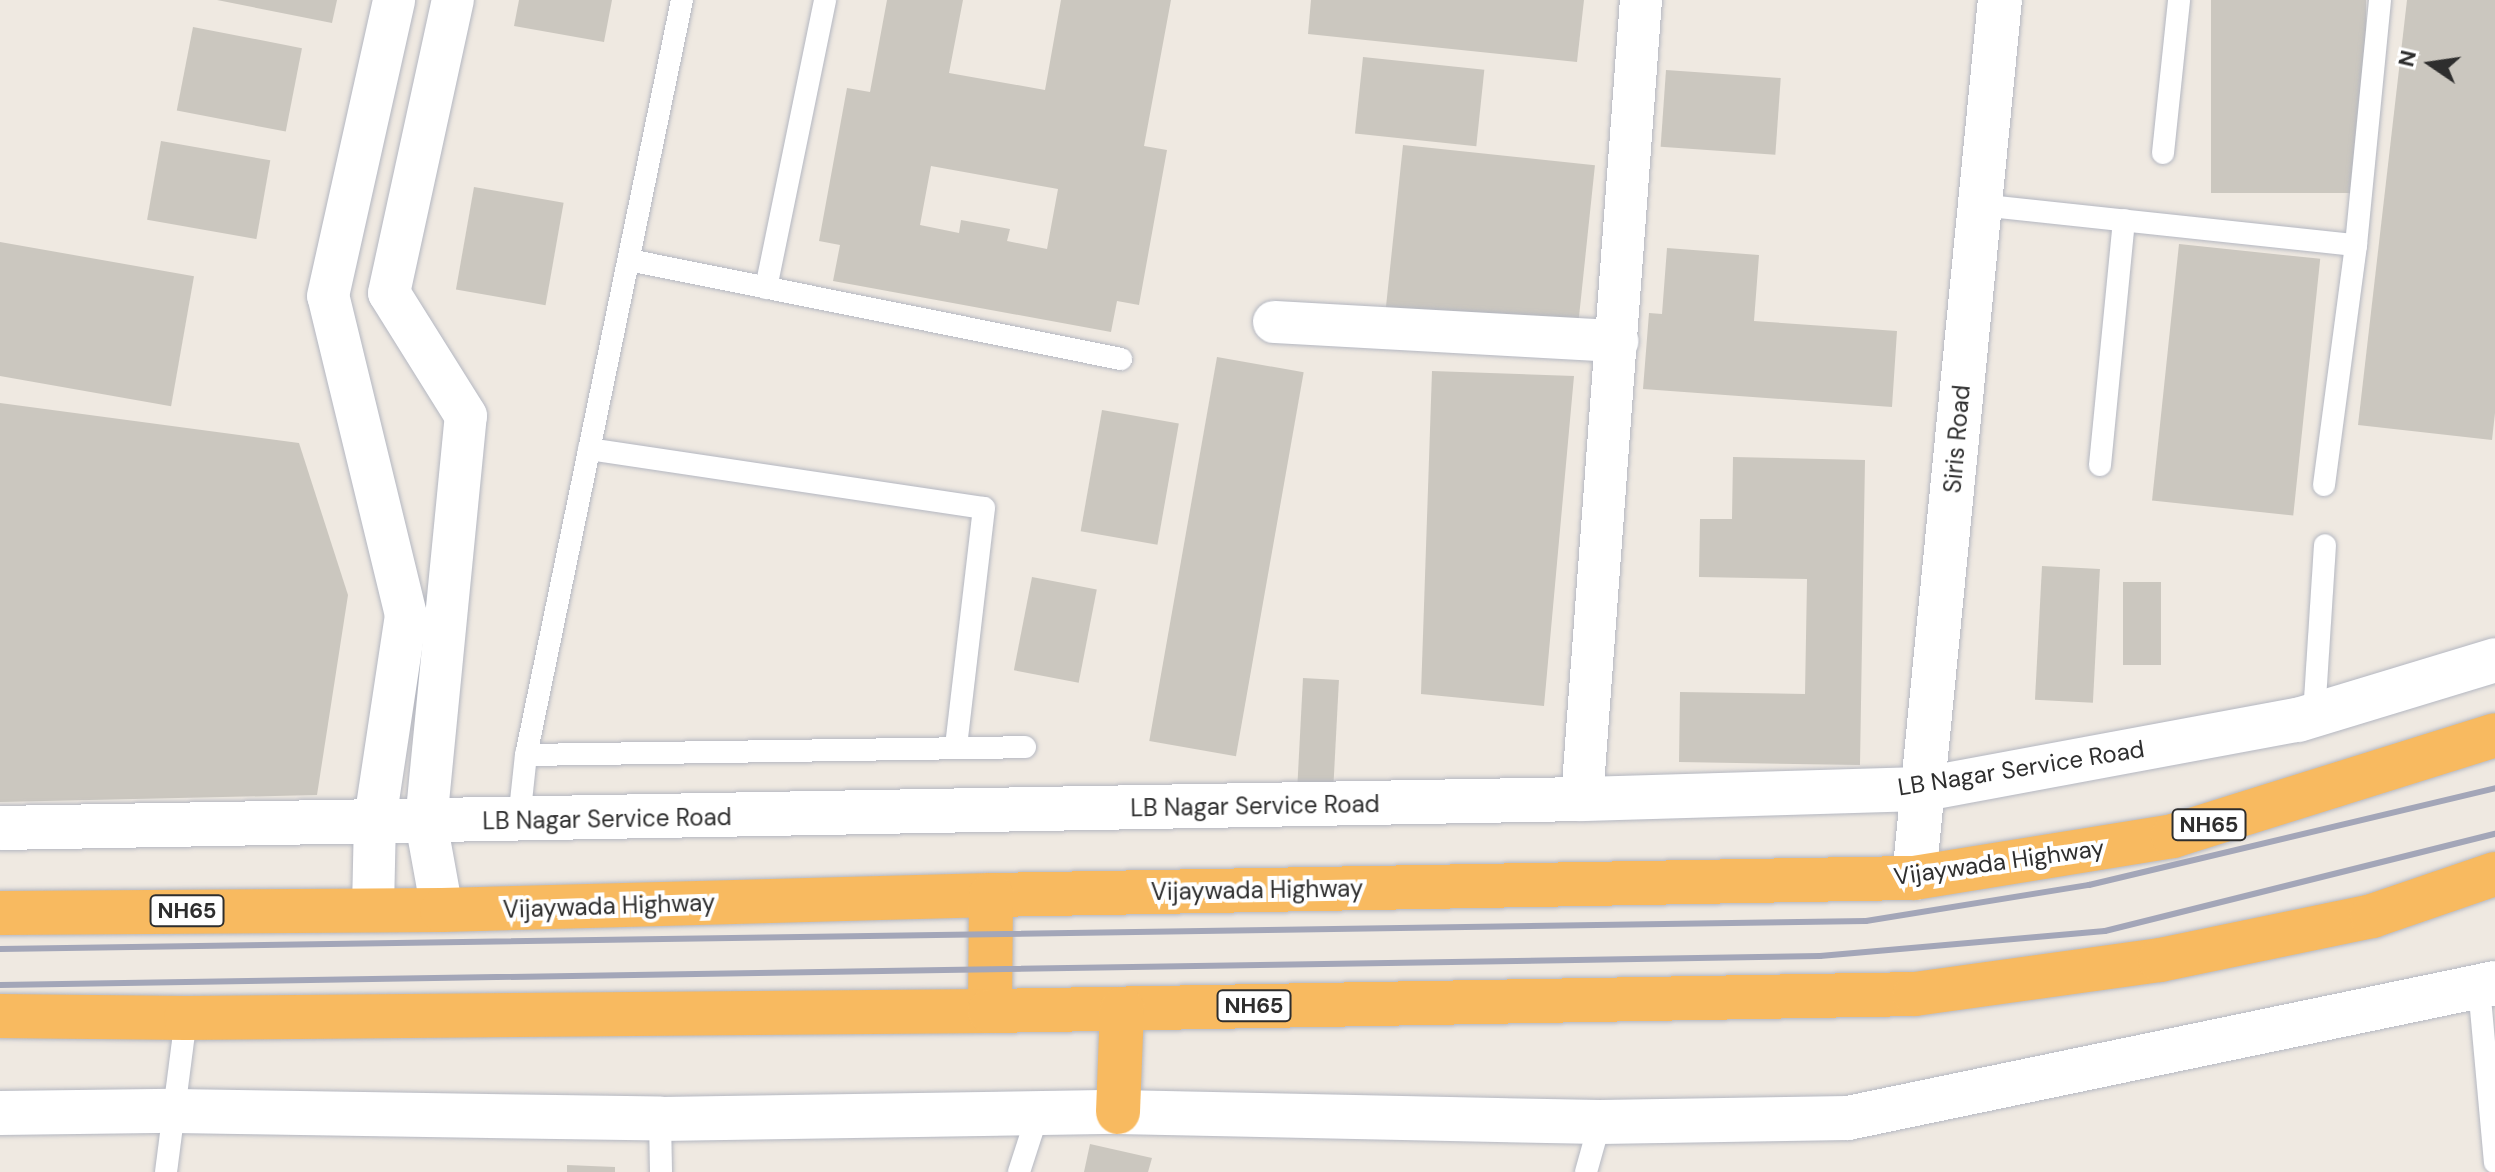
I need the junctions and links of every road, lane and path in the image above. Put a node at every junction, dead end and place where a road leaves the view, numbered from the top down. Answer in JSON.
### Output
{"nodes":[{"id":1,"x":394,"y":0,"type":"edge"},
{"id":2,"x":453,"y":0,"type":"edge"},
{"id":3,"x":682,"y":0,"type":"edge"},
{"id":4,"x":1641,"y":0,"type":"edge"},
{"id":5,"x":2000,"y":0,"type":"edge"},
{"id":6,"x":2179,"y":0,"type":"edge"},
{"id":7,"x":2380,"y":0,"type":"edge"},
{"id":8,"x":819,"y":1,"type":"edge"},
{"id":9,"x":2163,"y":153,"type":"dead end"},
{"id":10,"x":1980,"y":205,"type":"junction"},
{"id":11,"x":2124,"y":220,"type":"junction"},
{"id":12,"x":2356,"y":245,"type":"junction"},
{"id":13,"x":629,"y":260,"type":"junction"},
{"id":14,"x":766,"y":288,"type":"junction"},
{"id":15,"x":1274,"y":322,"type":"dead end"},
{"id":16,"x":1617,"y":341,"type":"junction"},
{"id":17,"x":1121,"y":359,"type":"dead end"},
{"id":18,"x":589,"y":449,"type":"junction"},
{"id":19,"x":2100,"y":465,"type":"dead end"},
{"id":20,"x":2324,"y":485,"type":"dead end"},
{"id":21,"x":2325,"y":545,"type":"dead end"},
{"id":22,"x":2495,"y":660,"type":"edge"},
{"id":23,"x":2314,"y":715,"type":"junction"},
{"id":24,"x":2495,"y":735,"type":"edge"},
{"id":25,"x":956,"y":747,"type":"junction"},
{"id":26,"x":1025,"y":747,"type":"dead end"},
{"id":27,"x":526,"y":755,"type":"junction"},
{"id":28,"x":1924,"y":789,"type":"junction"},
{"id":29,"x":1582,"y":799,"type":"junction"},
{"id":30,"x":375,"y":820,"type":"junction"},
{"id":31,"x":519,"y":820,"type":"junction"},
{"id":32,"x":426,"y":822,"type":"junction"},
{"id":33,"x":0,"y":828,"type":"edge"},
{"id":34,"x":2495,"y":874,"type":"edge"},
{"id":35,"x":1914,"y":878,"type":"junction"},
{"id":36,"x":991,"y":895,"type":"junction"},
{"id":37,"x":373,"y":908,"type":"junction"},
{"id":38,"x":442,"y":910,"type":"junction"},
{"id":39,"x":0,"y":913,"type":"edge"},
{"id":40,"x":2487,"y":985,"type":"edge"},
{"id":41,"x":1122,"y":1009,"type":"junction"},
{"id":42,"x":990,"y":1011,"type":"junction"},
{"id":43,"x":0,"y":1016,"type":"edge"},
{"id":44,"x":186,"y":1018,"type":"junction"},
{"id":45,"x":175,"y":1111,"type":"junction"},
{"id":46,"x":1118,"y":1112,"type":"junction"},
{"id":47,"x":0,"y":1113,"type":"edge"},
{"id":48,"x":1038,"y":1113,"type":"junction"},
{"id":49,"x":660,"y":1119,"type":"junction"},
{"id":50,"x":1600,"y":1122,"type":"junction"},
{"id":51,"x":2495,"y":1162,"type":"edge"},
{"id":52,"x":166,"y":1172,"type":"edge"},
{"id":53,"x":661,"y":1172,"type":"edge"},
{"id":54,"x":1019,"y":1172,"type":"edge"},
{"id":55,"x":1586,"y":1172,"type":"edge"}],
"edges":[{"from":1,"to":30,"type":"street"},
{"from":2,"to":32,"type":"street"},
{"from":3,"to":13,"type":"lane"},
{"from":4,"to":16,"type":"street"},
{"from":5,"to":10,"type":"street","name":"Siris Road"},
{"from":6,"to":9,"type":"lane"},
{"from":7,"to":12,"type":"lane"},
{"from":8,"to":14,"type":"lane"},
{"from":10,"to":11,"type":"lane"},
{"from":10,"to":28,"type":"street","name":"Siris Road"},
{"from":11,"to":12,"type":"lane"},
{"from":11,"to":19,"type":"lane"},
{"from":12,"to":20,"type":"lane"},
{"from":13,"to":14,"type":"lane"},
{"from":13,"to":18,"type":"lane"},
{"from":14,"to":17,"type":"lane"},
{"from":15,"to":16,"type":"street"},
{"from":16,"to":29,"type":"street"},
{"from":18,"to":25,"type":"lane"},
{"from":18,"to":27,"type":"lane"},
{"from":21,"to":23,"type":"lane"},
{"from":22,"to":23,"type":"street","name":"LB Nagar Service Road"},
{"from":23,"to":28,"type":"street","name":"LB Nagar Service Road"},
{"from":24,"to":35,"type":"highway","name":"Vijaywada Highway","number":"NH65"},
{"from":25,"to":26,"type":"lane"},
{"from":25,"to":27,"type":"lane"},
{"from":27,"to":31,"type":"lane"},
{"from":28,"to":29,"type":"street","name":"LB Nagar Service Road"},
{"from":28,"to":35,"type":"street","name":"Siris Road"},
{"from":29,"to":31,"type":"street","name":"LB Nagar Service Road"},
{"from":30,"to":32,"type":"street","name":"LB Nagar Service Road"},
{"from":30,"to":33,"type":"street","name":"LB Nagar Service Road"},
{"from":30,"to":37,"type":"street"},
{"from":31,"to":32,"type":"street","name":"LB Nagar Service Road"},
{"from":32,"to":38,"type":"street"},
{"from":34,"to":41,"type":"highway","number":"NH65"},
{"from":35,"to":36,"type":"highway","name":"Vijaywada Highway","number":"NH65"},
{"from":36,"to":38,"type":"highway","name":"Vijaywada Highway","number":"NH65"},
{"from":36,"to":42,"type":"highway"},
{"from":37,"to":38,"type":"highway","name":"Vijaywada Highway","number":"NH65"},
{"from":37,"to":39,"type":"highway","name":"Vijaywada Highway","number":"NH65"},
{"from":40,"to":50,"type":"street"},
{"from":40,"to":51,"type":"lane"},
{"from":41,"to":42,"type":"highway","number":"NH65"},
{"from":41,"to":46,"type":"highway"},
{"from":42,"to":44,"type":"highway","number":"NH65"},
{"from":43,"to":44,"type":"highway","number":"NH65"},
{"from":44,"to":45,"type":"lane"},
{"from":45,"to":47,"type":"street"},
{"from":45,"to":49,"type":"street"},
{"from":45,"to":52,"type":"lane"},
{"from":46,"to":48,"type":"street"},
{"from":46,"to":50,"type":"street"},
{"from":48,"to":49,"type":"street"},
{"from":48,"to":54,"type":"lane"},
{"from":49,"to":53,"type":"lane"},
{"from":50,"to":55,"type":"lane"}]}
